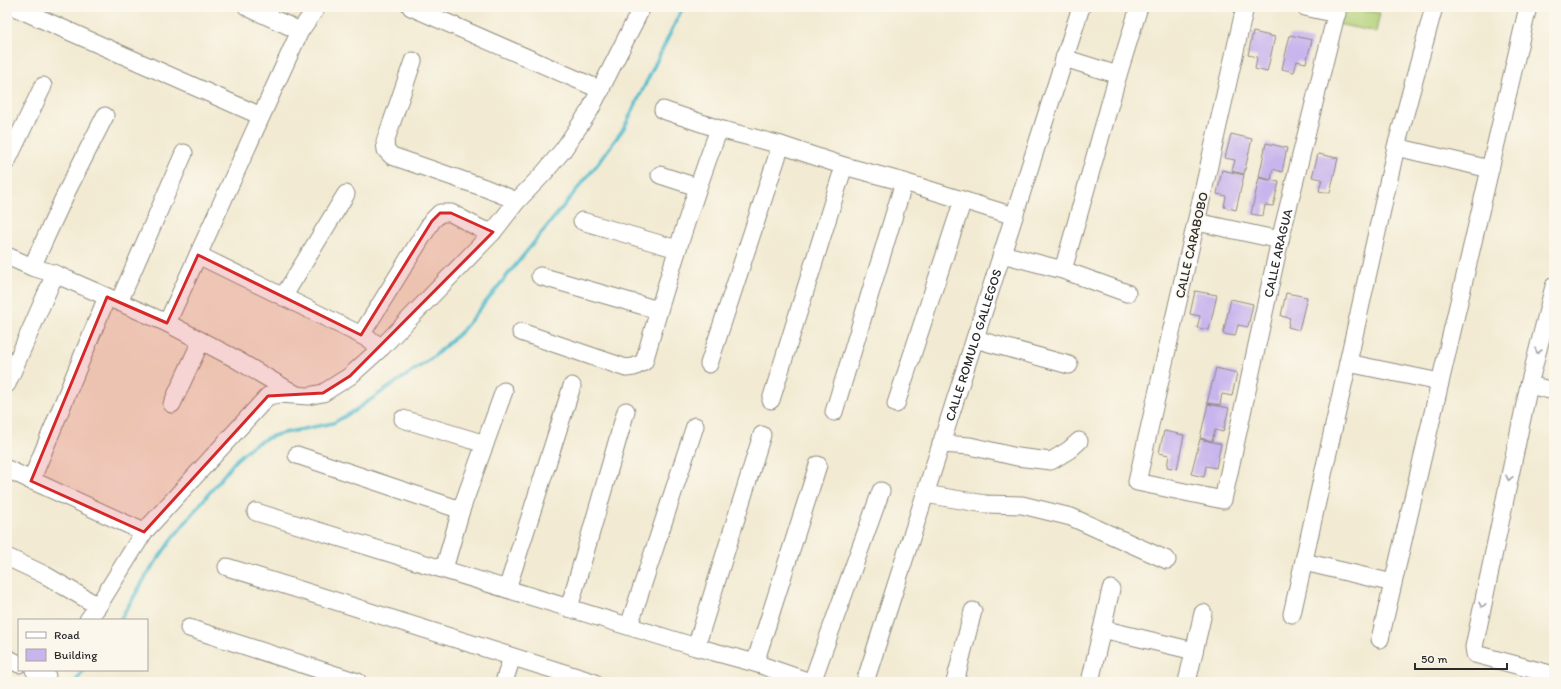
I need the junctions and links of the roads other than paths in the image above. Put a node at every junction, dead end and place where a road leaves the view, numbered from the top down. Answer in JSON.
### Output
{"nodes":[{"id":1,"x":14,"y":7,"type":"edge"},
{"id":2,"x":247,"y":7,"type":"edge"},
{"id":3,"x":317,"y":7,"type":"edge"},
{"id":4,"x":411,"y":7,"type":"edge"},
{"id":5,"x":1081,"y":7,"type":"edge"},
{"id":6,"x":1139,"y":7,"type":"edge"},
{"id":7,"x":1245,"y":7,"type":"edge"},
{"id":8,"x":1305,"y":7,"type":"edge"},
{"id":9,"x":1434,"y":7,"type":"edge"},
{"id":10,"x":1528,"y":7,"type":"edge"},
{"id":11,"x":636,"y":9,"type":"edge"},
{"id":12,"x":1338,"y":10,"type":"edge"},
{"id":13,"x":300,"y":31,"type":"junction"},
{"id":14,"x":1064,"y":58,"type":"junction"},
{"id":15,"x":413,"y":61,"type":"dead end"},
{"id":16,"x":1118,"y":75,"type":"junction"},
{"id":17,"x":43,"y":86,"type":"dead end"},
{"id":18,"x":601,"y":90,"type":"junction"},
{"id":19,"x":663,"y":110,"type":"dead end"},
{"id":20,"x":105,"y":116,"type":"dead end"},
{"id":21,"x":261,"y":116,"type":"junction"},
{"id":22,"x":719,"y":129,"type":"junction"},
{"id":23,"x":781,"y":145,"type":"junction"},
{"id":24,"x":1396,"y":147,"type":"junction"},
{"id":25,"x":184,"y":152,"type":"dead end"},
{"id":26,"x":7,"y":161,"type":"edge"},
{"id":27,"x":844,"y":166,"type":"junction"},
{"id":28,"x":1490,"y":169,"type":"junction"},
{"id":29,"x":660,"y":175,"type":"dead end"},
{"id":30,"x":904,"y":182,"type":"junction"},
{"id":31,"x":697,"y":187,"type":"junction"},
{"id":32,"x":346,"y":194,"type":"dead end"},
{"id":33,"x":963,"y":200,"type":"junction"},
{"id":34,"x":517,"y":201,"type":"junction"},
{"id":35,"x":1014,"y":216,"type":"junction"},
{"id":36,"x":582,"y":221,"type":"dead end"},
{"id":37,"x":1196,"y":222,"type":"junction"},
{"id":38,"x":493,"y":232,"type":"junction"},
{"id":39,"x":1280,"y":240,"type":"junction"},
{"id":40,"x":677,"y":249,"type":"junction"},
{"id":41,"x":1002,"y":254,"type":"junction"},
{"id":42,"x":198,"y":255,"type":"junction"},
{"id":43,"x":7,"y":256,"type":"edge"},
{"id":44,"x":32,"y":267,"type":"junction"},
{"id":45,"x":1063,"y":270,"type":"junction"},
{"id":46,"x":55,"y":274,"type":"junction"},
{"id":47,"x":540,"y":276,"type":"dead end"},
{"id":48,"x":1554,"y":286,"type":"edge"},
{"id":49,"x":1128,"y":292,"type":"dead end"},
{"id":50,"x":283,"y":297,"type":"junction"},
{"id":51,"x":113,"y":299,"type":"junction"},
{"id":52,"x":658,"y":310,"type":"junction"},
{"id":53,"x":167,"y":323,"type":"junction"},
{"id":54,"x":521,"y":332,"type":"dead end"},
{"id":55,"x":361,"y":335,"type":"junction"},
{"id":56,"x":975,"y":339,"type":"junction"},
{"id":57,"x":201,"y":341,"type":"junction"},
{"id":58,"x":382,"y":347,"type":"junction"},
{"id":59,"x":709,"y":364,"type":"dead end"},
{"id":60,"x":1069,"y":364,"type":"dead end"},
{"id":61,"x":1348,"y":364,"type":"junction"},
{"id":62,"x":1440,"y":382,"type":"junction"},
{"id":63,"x":7,"y":384,"type":"edge"},
{"id":64,"x":1529,"y":385,"type":"junction"},
{"id":65,"x":572,"y":386,"type":"dead end"},
{"id":66,"x":504,"y":391,"type":"dead end"},
{"id":67,"x":1554,"y":391,"type":"edge"},
{"id":68,"x":297,"y":395,"type":"junction"},
{"id":69,"x":771,"y":400,"type":"dead end"},
{"id":70,"x":172,"y":404,"type":"dead end"},
{"id":71,"x":896,"y":404,"type":"dead end"},
{"id":72,"x":626,"y":411,"type":"dead end"},
{"id":73,"x":834,"y":412,"type":"dead end"},
{"id":74,"x":403,"y":419,"type":"dead end"},
{"id":75,"x":695,"y":426,"type":"dead end"},
{"id":76,"x":762,"y":435,"type":"dead end"},
{"id":77,"x":1079,"y":441,"type":"dead end"},
{"id":78,"x":485,"y":444,"type":"junction"},
{"id":79,"x":941,"y":444,"type":"junction"},
{"id":80,"x":297,"y":455,"type":"dead end"},
{"id":81,"x":818,"y":465,"type":"dead end"},
{"id":82,"x":7,"y":469,"type":"edge"},
{"id":83,"x":31,"y":481,"type":"junction"},
{"id":84,"x":881,"y":491,"type":"dead end"},
{"id":85,"x":924,"y":494,"type":"junction"},
{"id":86,"x":1223,"y":500,"type":"joint"},
{"id":87,"x":461,"y":510,"type":"junction"},
{"id":88,"x":256,"y":512,"type":"dead end"},
{"id":89,"x":144,"y":532,"type":"junction"},
{"id":90,"x":7,"y":557,"type":"edge"},
{"id":91,"x":1166,"y":560,"type":"dead end"},
{"id":92,"x":1304,"y":562,"type":"junction"},
{"id":93,"x":227,"y":567,"type":"dead end"},
{"id":94,"x":444,"y":569,"type":"junction"},
{"id":95,"x":1393,"y":584,"type":"junction"},
{"id":96,"x":507,"y":589,"type":"junction"},
{"id":97,"x":1111,"y":589,"type":"dead end"},
{"id":98,"x":98,"y":606,"type":"junction"},
{"id":99,"x":569,"y":608,"type":"junction"},
{"id":100,"x":973,"y":611,"type":"dead end"},
{"id":101,"x":1203,"y":613,"type":"dead end"},
{"id":102,"x":1292,"y":614,"type":"dead end"},
{"id":103,"x":89,"y":619,"type":"edge"},
{"id":104,"x":629,"y":626,"type":"junction"},
{"id":105,"x":189,"y":628,"type":"dead end"},
{"id":106,"x":1102,"y":629,"type":"junction"},
{"id":107,"x":1380,"y":640,"type":"dead end"},
{"id":108,"x":696,"y":647,"type":"junction"},
{"id":109,"x":1194,"y":650,"type":"junction"},
{"id":110,"x":512,"y":657,"type":"junction"},
{"id":111,"x":7,"y":658,"type":"edge"},
{"id":112,"x":755,"y":663,"type":"junction"},
{"id":113,"x":18,"y":664,"type":"edge"},
{"id":114,"x":1554,"y":675,"type":"edge"},
{"id":115,"x":358,"y":682,"type":"edge"},
{"id":116,"x":504,"y":682,"type":"edge"},
{"id":117,"x":594,"y":682,"type":"edge"},
{"id":118,"x":811,"y":682,"type":"edge"},
{"id":119,"x":865,"y":682,"type":"edge"},
{"id":120,"x":955,"y":682,"type":"edge"},
{"id":121,"x":1090,"y":682,"type":"edge"},
{"id":122,"x":1187,"y":682,"type":"edge"}],
"edges":[{"from":1,"to":21,"type":"street"},
{"from":2,"to":13,"type":"street"},
{"from":3,"to":13,"type":"street"},
{"from":4,"to":18,"type":"street"},
{"from":5,"to":14,"type":"street","name":"CALLE ROMULO GALLEGOS"},
{"from":6,"to":16,"type":"street"},
{"from":7,"to":37,"type":"street","name":"CALLE CARABOBO"},
{"from":8,"to":12,"type":"street"},
{"from":9,"to":24,"type":"street"},
{"from":10,"to":28,"type":"street"},
{"from":11,"to":18,"type":"street"},
{"from":12,"to":39,"type":"street","name":"CALLE ARAGUA"},
{"from":13,"to":21,"type":"street"},
{"from":14,"to":16,"type":"street"},
{"from":14,"to":35,"type":"street","name":"CALLE ROMULO GALLEGOS"},
{"from":15,"to":34,"type":"street"},
{"from":16,"to":45,"type":"street"},
{"from":17,"to":26,"type":"street"},
{"from":18,"to":34,"type":"street"},
{"from":19,"to":22,"type":"street"},
{"from":20,"to":44,"type":"street"},
{"from":21,"to":42,"type":"street"},
{"from":22,"to":23,"type":"street"},
{"from":22,"to":31,"type":"street"},
{"from":23,"to":27,"type":"street"},
{"from":23,"to":59,"type":"street"},
{"from":24,"to":28,"type":"street"},
{"from":24,"to":61,"type":"street"},
{"from":25,"to":51,"type":"street"},
{"from":27,"to":30,"type":"street"},
{"from":27,"to":69,"type":"street"},
{"from":28,"to":62,"type":"street"},
{"from":29,"to":31,"type":"street"},
{"from":30,"to":33,"type":"street"},
{"from":30,"to":73,"type":"street"},
{"from":31,"to":40,"type":"street"},
{"from":32,"to":50,"type":"street"},
{"from":33,"to":35,"type":"street"},
{"from":33,"to":71,"type":"street"},
{"from":34,"to":38,"type":"street"},
{"from":35,"to":41,"type":"street","name":"CALLE ROMULO GALLEGOS"},
{"from":36,"to":40,"type":"street"},
{"from":37,"to":39,"type":"street"},
{"from":37,"to":86,"type":"street","name":"CALLE CARABOBO"},
{"from":38,"to":55,"type":"street"},
{"from":38,"to":58,"type":"street"},
{"from":39,"to":86,"type":"street","name":"CALLE ARAGUA"},
{"from":40,"to":52,"type":"street"},
{"from":41,"to":45,"type":"street"},
{"from":41,"to":56,"type":"street","name":"CALLE ROMULO GALLEGOS"},
{"from":42,"to":50,"type":"street"},
{"from":42,"to":53,"type":"street"},
{"from":43,"to":44,"type":"street"},
{"from":44,"to":46,"type":"street"},
{"from":45,"to":49,"type":"street"},
{"from":46,"to":51,"type":"street"},
{"from":46,"to":63,"type":"street"},
{"from":47,"to":52,"type":"street"},
{"from":48,"to":64,"type":"street","one_way":true},
{"from":50,"to":55,"type":"street"},
{"from":51,"to":53,"type":"street"},
{"from":51,"to":83,"type":"street"},
{"from":52,"to":54,"type":"street"},
{"from":53,"to":57,"type":"street"},
{"from":55,"to":58,"type":"street"},
{"from":56,"to":60,"type":"street"},
{"from":56,"to":79,"type":"street","name":"CALLE ROMULO GALLEGOS"},
{"from":57,"to":68,"type":"street"},
{"from":57,"to":70,"type":"street"},
{"from":58,"to":68,"type":"street"},
{"from":61,"to":62,"type":"street"},
{"from":61,"to":92,"type":"street"},
{"from":62,"to":95,"type":"street"},
{"from":64,"to":67,"type":"street"},
{"from":64,"to":114,"type":"street","one_way":true},
{"from":65,"to":96,"type":"street"},
{"from":66,"to":78,"type":"street"},
{"from":68,"to":89,"type":"street"},
{"from":72,"to":99,"type":"street"},
{"from":74,"to":78,"type":"street"},
{"from":75,"to":104,"type":"street"},
{"from":76,"to":108,"type":"street"},
{"from":77,"to":79,"type":"street"},
{"from":78,"to":87,"type":"street"},
{"from":79,"to":85,"type":"street","name":"CALLE ROMULO GALLEGOS"},
{"from":80,"to":87,"type":"street"},
{"from":81,"to":112,"type":"street"},
{"from":82,"to":83,"type":"street"},
{"from":83,"to":89,"type":"street"},
{"from":84,"to":118,"type":"street"},
{"from":85,"to":91,"type":"street"},
{"from":85,"to":119,"type":"street","name":"CALLE ROMULO GALLEGOS"},
{"from":87,"to":94,"type":"street"},
{"from":88,"to":94,"type":"street"},
{"from":89,"to":98,"type":"street"},
{"from":90,"to":98,"type":"street"},
{"from":92,"to":95,"type":"street"},
{"from":92,"to":102,"type":"street"},
{"from":93,"to":110,"type":"street"},
{"from":94,"to":96,"type":"street"},
{"from":95,"to":107,"type":"street"},
{"from":96,"to":99,"type":"street"},
{"from":97,"to":106,"type":"street"},
{"from":98,"to":103,"type":"street"},
{"from":99,"to":104,"type":"street"},
{"from":100,"to":120,"type":"street"},
{"from":101,"to":109,"type":"street"},
{"from":104,"to":108,"type":"street"},
{"from":105,"to":115,"type":"street"},
{"from":106,"to":109,"type":"street"},
{"from":106,"to":121,"type":"street"},
{"from":108,"to":112,"type":"street"},
{"from":109,"to":122,"type":"street"},
{"from":110,"to":116,"type":"street"},
{"from":110,"to":117,"type":"street"},
{"from":111,"to":113,"type":"street"},
{"from":112,"to":118,"type":"street"}]}
